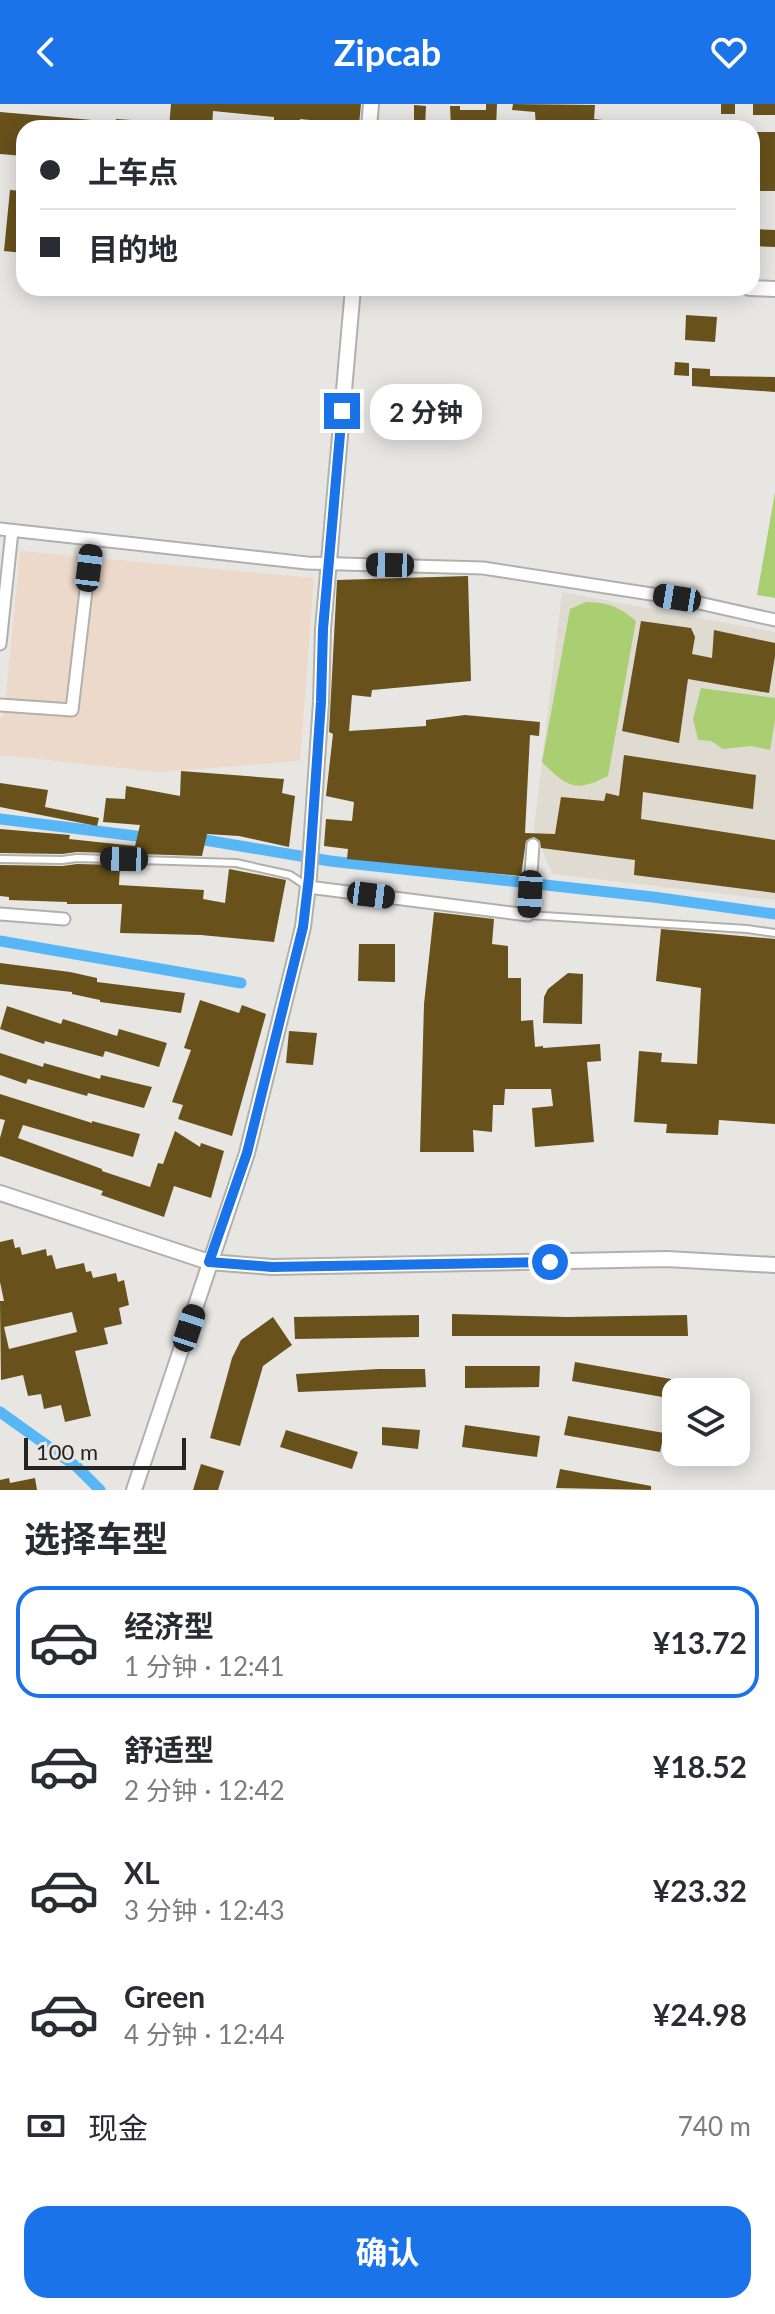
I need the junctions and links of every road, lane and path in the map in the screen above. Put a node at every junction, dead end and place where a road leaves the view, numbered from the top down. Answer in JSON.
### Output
{"nodes":[{"id":1,"x":352,"y":296,"type":"edge"},
{"id":2,"x":6,"y":530,"type":"edge"},
{"id":3,"x":92,"y":539,"type":"junction"},
{"id":4,"x":329,"y":564,"type":"junction"},
{"id":5,"x":775,"y":620,"type":"edge"},
{"id":6,"x":0,"y":644,"type":"edge"},
{"id":7,"x":0,"y":705,"type":"edge"},
{"id":8,"x":533,"y":845,"type":"dead end"},
{"id":9,"x":0,"y":859,"type":"edge"},
{"id":10,"x":308,"y":882,"type":"junction"},
{"id":11,"x":0,"y":914,"type":"edge"},
{"id":12,"x":528,"y":915,"type":"junction"},
{"id":13,"x":64,"y":919,"type":"dead end"},
{"id":14,"x":775,"y":933,"type":"edge"},
{"id":15,"x":0,"y":1193,"type":"edge"},
{"id":16,"x":209,"y":1262,"type":"junction"},
{"id":17,"x":775,"y":1265,"type":"edge"},
{"id":18,"x":134,"y":1490,"type":"edge"}],
"edges":[{"from":1,"to":4,"type":"street"},
{"from":2,"to":3,"type":"street"},
{"from":2,"to":6,"type":"street"},
{"from":3,"to":4,"type":"street"},
{"from":3,"to":7,"type":"street"},
{"from":4,"to":5,"type":"street"},
{"from":4,"to":10,"type":"street"},
{"from":8,"to":12,"type":"street"},
{"from":9,"to":10,"type":"lane"},
{"from":10,"to":12,"type":"street"},
{"from":10,"to":16,"type":"street"},
{"from":11,"to":13,"type":"street"},
{"from":12,"to":14,"type":"lane"},
{"from":15,"to":16,"type":"street"},
{"from":16,"to":17,"type":"street"},
{"from":16,"to":18,"type":"street"}]}
